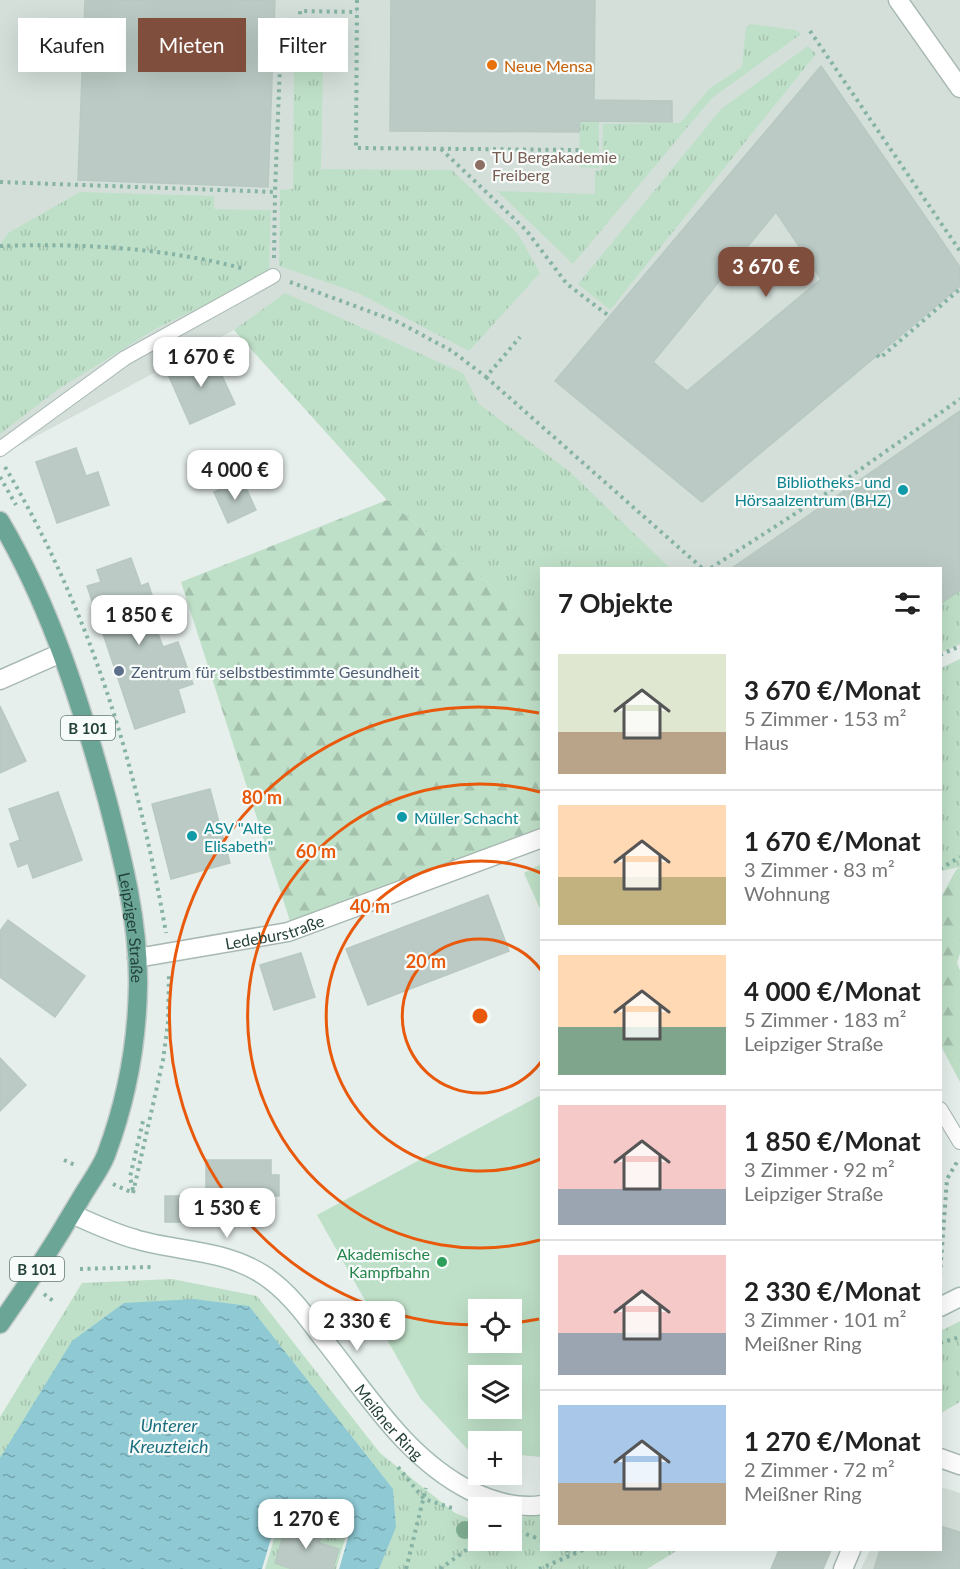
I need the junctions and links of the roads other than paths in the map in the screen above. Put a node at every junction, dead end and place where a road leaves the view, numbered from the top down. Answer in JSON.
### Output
{"nodes":[{"id":1,"x":898,"y":0,"type":"edge"},
{"id":2,"x":960,"y":88,"type":"edge"},
{"id":3,"x":273,"y":276,"type":"road end"},
{"id":4,"x":0,"y":449,"type":"edge"},
{"id":5,"x":0,"y":521,"type":"edge"},
{"id":6,"x":61,"y":653,"type":"junction"},
{"id":7,"x":0,"y":680,"type":"edge"},
{"id":8,"x":540,"y":838,"type":"edge"},
{"id":9,"x":137,"y":958,"type":"junction"},
{"id":10,"x":942,"y":1112,"type":"edge"},
{"id":11,"x":960,"y":1142,"type":"edge"},
{"id":12,"x":72,"y":1214,"type":"junction"},
{"id":13,"x":960,"y":1297,"type":"edge"},
{"id":14,"x":942,"y":1306,"type":"edge"},
{"id":15,"x":0,"y":1324,"type":"edge"},
{"id":16,"x":942,"y":1459,"type":"edge"},
{"id":17,"x":960,"y":1465,"type":"edge"},
{"id":18,"x":540,"y":1505,"type":"edge"},
{"id":19,"x":851,"y":1551,"type":"edge"},
{"id":20,"x":843,"y":1569,"type":"edge"}],
"edges":[{"from":1,"to":2,"type":"street"},
{"from":3,"to":4,"type":"lane"},
{"from":5,"to":6,"type":"main road","name":"Leipziger Straße","number":"B 101"},
{"from":6,"to":7,"type":"street"},
{"from":6,"to":9,"type":"main road","name":"Leipziger Straße","number":"B 101"},
{"from":8,"to":9,"type":"street","name":"Ledeburstraße"},
{"from":9,"to":12,"type":"main road","name":"Leipziger Straße","number":"B 101"},
{"from":10,"to":11,"type":"lane"},
{"from":12,"to":15,"type":"main road","name":"Leipziger Straße","number":"B 101"},
{"from":12,"to":18,"type":"street","name":"Meißner Ring"},
{"from":13,"to":14,"type":"street"},
{"from":16,"to":17,"type":"street"},
{"from":19,"to":20,"type":"street"}]}
